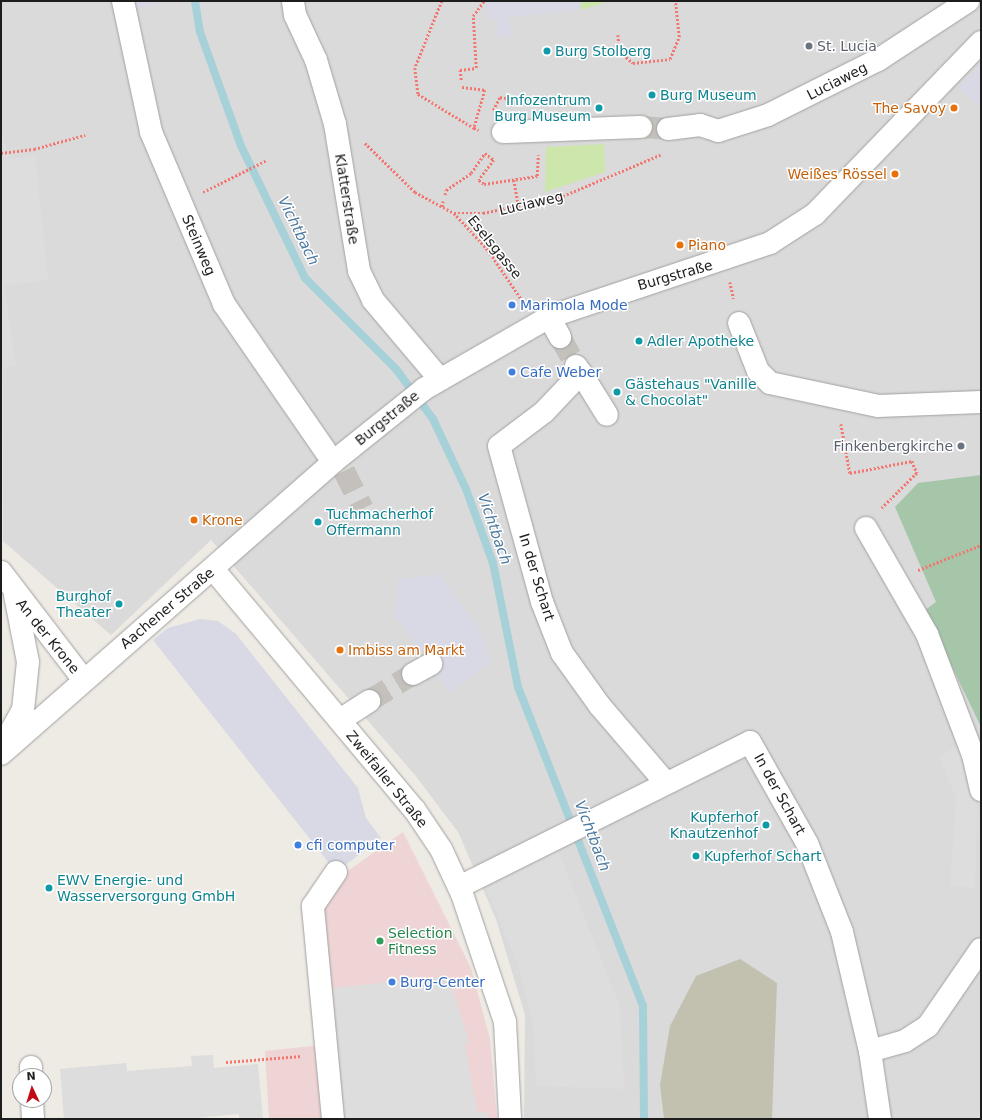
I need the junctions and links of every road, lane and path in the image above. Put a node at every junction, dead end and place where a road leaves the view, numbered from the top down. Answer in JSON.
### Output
{"nodes":[{"id":1,"x":123,"y":1,"type":"edge"},
{"id":2,"x":293,"y":1,"type":"edge"},
{"id":3,"x":442,"y":1,"type":"edge"},
{"id":4,"x":484,"y":1,"type":"edge"},
{"id":5,"x":675,"y":1,"type":"edge"},
{"id":6,"x":968,"y":1,"type":"edge"},
{"id":7,"x":618,"y":35,"type":"dead end"},
{"id":8,"x":981,"y":42,"type":"edge"},
{"id":9,"x":461,"y":80,"type":"dead end"},
{"id":10,"x":462,"y":88,"type":"dead end"},
{"id":11,"x":479,"y":110,"type":"dead end"},
{"id":12,"x":641,"y":127,"type":"tunnel mouth"},
{"id":13,"x":474,"y":128,"type":"dead end"},
{"id":14,"x":668,"y":129,"type":"tunnel mouth"},
{"id":15,"x":504,"y":132,"type":"dead end"},
{"id":16,"x":84,"y":135,"type":"dead end"},
{"id":17,"x":359,"y":138,"type":"dead end"},
{"id":18,"x":670,"y":150,"type":"dead end"},
{"id":19,"x":1,"y":153,"type":"edge"},
{"id":20,"x":531,"y":153,"type":"dead end"},
{"id":21,"x":267,"y":160,"type":"dead end"},
{"id":22,"x":514,"y":180,"type":"junction"},
{"id":23,"x":445,"y":195,"type":"dead end"},
{"id":24,"x":444,"y":200,"type":"dead end"},
{"id":25,"x":181,"y":202,"type":"junction"},
{"id":26,"x":442,"y":207,"type":"junction"},
{"id":27,"x":519,"y":207,"type":"junction"},
{"id":28,"x":454,"y":213,"type":"junction"},
{"id":29,"x":725,"y":261,"type":"junction"},
{"id":30,"x":519,"y":294,"type":"dead end"},
{"id":31,"x":549,"y":317,"type":"junction"},
{"id":32,"x":739,"y":323,"type":"joint"},
{"id":33,"x":560,"y":337,"type":"tunnel mouth"},
{"id":34,"x":432,"y":383,"type":"junction"},
{"id":35,"x":981,"y":402,"type":"edge"},
{"id":36,"x":607,"y":415,"type":"dead end"},
{"id":37,"x":844,"y":440,"type":"dead end"},
{"id":38,"x":338,"y":464,"type":"junction"},
{"id":39,"x":886,"y":503,"type":"dead end"},
{"id":40,"x":866,"y":528,"type":"dead end"},
{"id":41,"x":981,"y":545,"type":"edge"},
{"id":42,"x":213,"y":569,"type":"junction"},
{"id":43,"x":1,"y":572,"type":"edge"},
{"id":44,"x":896,"y":580,"type":"junction"},
{"id":45,"x":15,"y":595,"type":"junction"},
{"id":46,"x":83,"y":679,"type":"junction"},
{"id":47,"x":369,"y":701,"type":"tunnel mouth"},
{"id":48,"x":340,"y":720,"type":"junction"},
{"id":49,"x":1,"y":748,"type":"edge"},
{"id":50,"x":1,"y":754,"type":"edge"},
{"id":51,"x":666,"y":782,"type":"junction"},
{"id":52,"x":981,"y":790,"type":"edge"},
{"id":53,"x":336,"y":872,"type":"dead end"},
{"id":54,"x":458,"y":887,"type":"junction"},
{"id":55,"x":981,"y":949,"type":"edge"},
{"id":56,"x":870,"y":1051,"type":"junction"},
{"id":57,"x":307,"y":1056,"type":"dead end"},
{"id":58,"x":226,"y":1062,"type":"dead end"},
{"id":59,"x":32,"y":1108,"type":"edge"},
{"id":60,"x":33,"y":1119,"type":"edge"},
{"id":61,"x":333,"y":1119,"type":"edge"},
{"id":62,"x":510,"y":1119,"type":"edge"},
{"id":63,"x":880,"y":1119,"type":"edge"}],
"edges":[{"from":1,"to":25,"type":"street","name":"Steinweg"},
{"from":2,"to":34,"type":"street","name":"Klatterstraße"},
{"from":3,"to":13,"type":"path"},
{"from":4,"to":9,"type":"path"},
{"from":5,"to":7,"type":"path"},
{"from":6,"to":14,"type":"street","name":"Luciaweg"},
{"from":8,"to":29,"type":"street","name":"Burgstraße"},
{"from":10,"to":11,"type":"path"},
{"from":12,"to":15,"type":"street"},
{"from":16,"to":19,"type":"path"},
{"from":17,"to":26,"type":"path","name":"Luciaweg"},
{"from":18,"to":27,"type":"path","name":"Luciaweg"},
{"from":20,"to":22,"type":"path"},
{"from":21,"to":25,"type":"path"},
{"from":22,"to":23,"type":"path"},
{"from":22,"to":27,"type":"path"},
{"from":24,"to":26,"type":"path"},
{"from":25,"to":38,"type":"street","name":"Steinweg"},
{"from":26,"to":28,"type":"path","name":"Luciaweg"},
{"from":27,"to":28,"type":"path","name":"Luciaweg"},
{"from":28,"to":30,"type":"path","name":"Eselsgasse"},
{"from":29,"to":31,"type":"street","name":"Burgstraße"},
{"from":29,"to":32,"type":"path"},
{"from":31,"to":33,"type":"street"},
{"from":31,"to":34,"type":"street","name":"Burgstraße"},
{"from":32,"to":35,"type":"street"},
{"from":34,"to":38,"type":"street","name":"Burgstraße"},
{"from":36,"to":51,"type":"street","name":"In der Schart"},
{"from":37,"to":39,"type":"path"},
{"from":38,"to":42,"type":"street","name":"Aachener Straße"},
{"from":40,"to":44,"type":"street"},
{"from":41,"to":44,"type":"path"},
{"from":42,"to":46,"type":"street","name":"Aachener Straße"},
{"from":42,"to":48,"type":"street","name":"Zweifaller Straße"},
{"from":43,"to":45,"type":"street","name":"An der Krone"},
{"from":44,"to":52,"type":"street"},
{"from":45,"to":46,"type":"street","name":"An der Krone"},
{"from":45,"to":49,"type":"street"},
{"from":46,"to":50,"type":"street","name":"Aachener Straße"},
{"from":47,"to":48,"type":"street"},
{"from":48,"to":54,"type":"street","name":"Zweifaller Straße"},
{"from":51,"to":54,"type":"street","name":"In der Schart"},
{"from":51,"to":56,"type":"street","name":"In der Schart"},
{"from":53,"to":61,"type":"street"},
{"from":54,"to":62,"type":"street","name":"Zweifaller Straße"},
{"from":55,"to":56,"type":"street"},
{"from":56,"to":63,"type":"street"},
{"from":57,"to":58,"type":"path"},
{"from":59,"to":60,"type":"street"}]}
